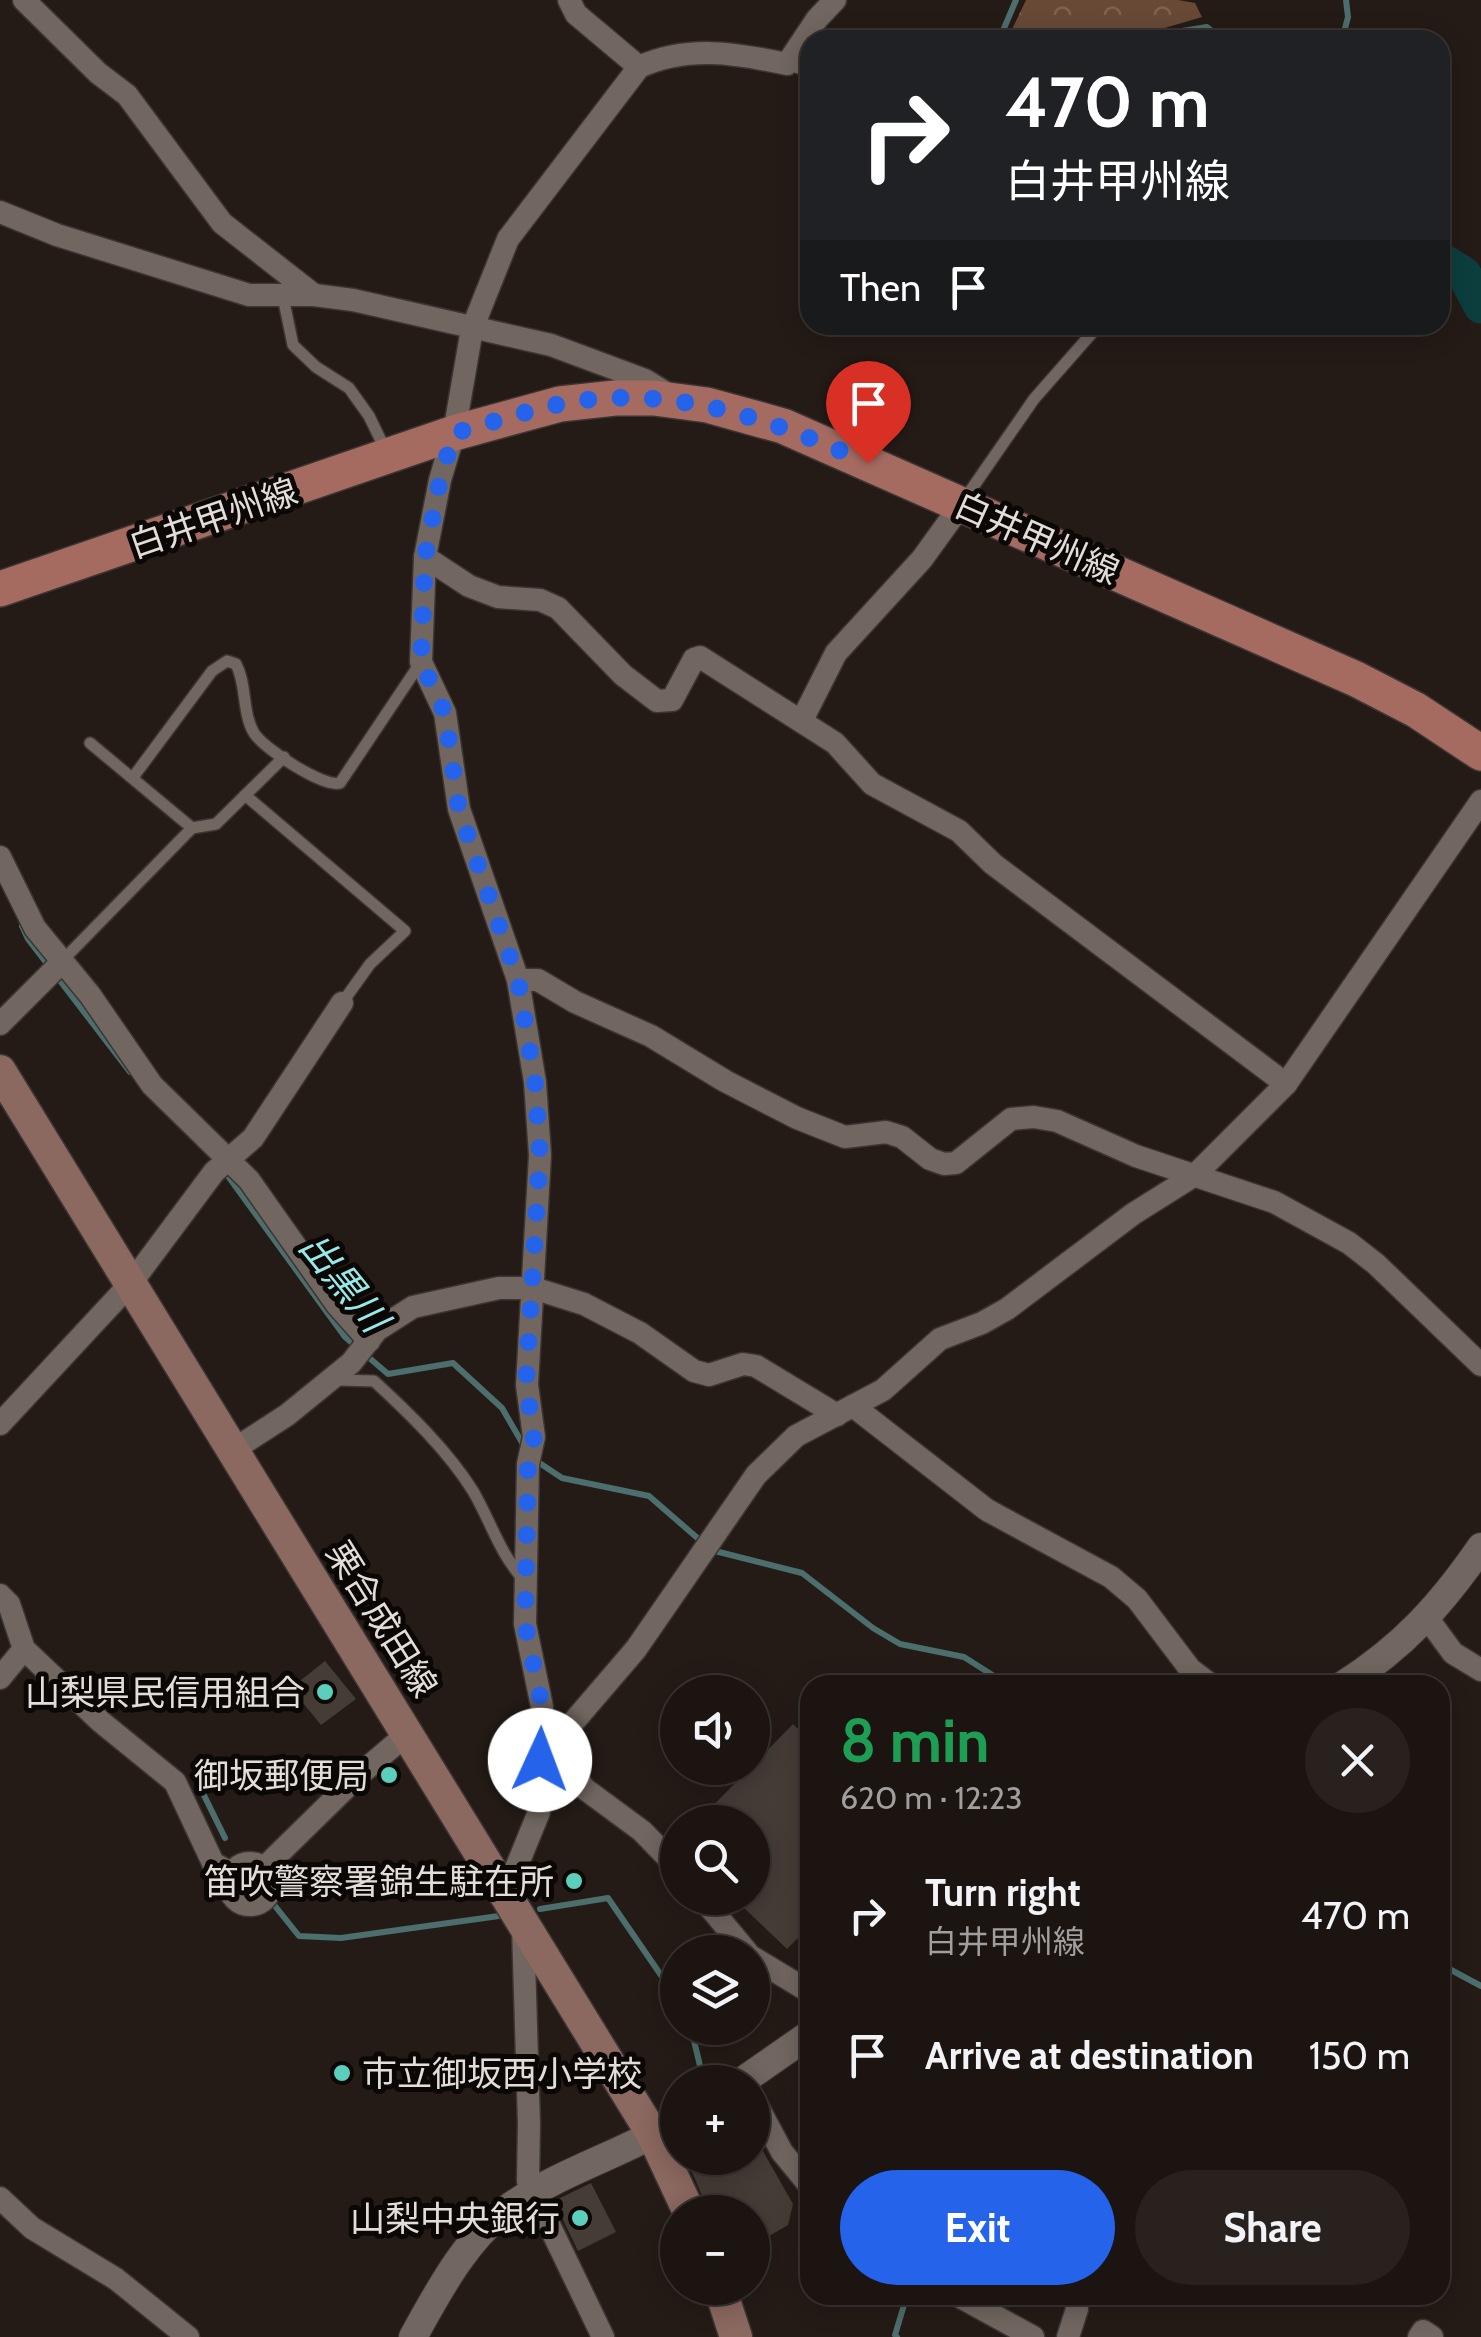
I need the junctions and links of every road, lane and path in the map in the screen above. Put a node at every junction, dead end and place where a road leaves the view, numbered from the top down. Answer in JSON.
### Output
{"nodes":[{"id":1,"x":24,"y":0,"type":"edge"},
{"id":2,"x":569,"y":0,"type":"edge"},
{"id":3,"x":836,"y":0,"type":"edge"},
{"id":4,"x":809,"y":30,"type":"edge"},
{"id":5,"x":800,"y":44,"type":"edge"},
{"id":6,"x":786,"y":64,"type":"junction"},
{"id":7,"x":639,"y":67,"type":"junction"},
{"id":8,"x":800,"y":69,"type":"edge"},
{"id":9,"x":0,"y":212,"type":"edge"},
{"id":10,"x":314,"y":295,"type":"junction"},
{"id":11,"x":283,"y":297,"type":"junction"},
{"id":12,"x":472,"y":328,"type":"junction"},
{"id":13,"x":1090,"y":335,"type":"edge"},
{"id":14,"x":680,"y":401,"type":"junction"},
{"id":15,"x":454,"y":433,"type":"junction"},
{"id":16,"x":389,"y":457,"type":"junction"},
{"id":17,"x":961,"y":505,"type":"junction"},
{"id":18,"x":425,"y":557,"type":"junction"},
{"id":19,"x":0,"y":590,"type":"edge"},
{"id":20,"x":421,"y":662,"type":"junction"},
{"id":21,"x":802,"y":720,"type":"junction"},
{"id":22,"x":90,"y":742,"type":"dead end"},
{"id":23,"x":1481,"y":753,"type":"edge"},
{"id":24,"x":284,"y":757,"type":"junction"},
{"id":25,"x":134,"y":776,"type":"junction"},
{"id":26,"x":246,"y":795,"type":"junction"},
{"id":27,"x":1481,"y":800,"type":"edge"},
{"id":28,"x":192,"y":828,"type":"junction"},
{"id":29,"x":0,"y":856,"type":"edge"},
{"id":30,"x":62,"y":962,"type":"junction"},
{"id":31,"x":518,"y":980,"type":"junction"},
{"id":32,"x":342,"y":1003,"type":"joint"},
{"id":33,"x":0,"y":1024,"type":"edge"},
{"id":34,"x":0,"y":1072,"type":"edge"},
{"id":35,"x":1286,"y":1084,"type":"junction"},
{"id":36,"x":221,"y":1165,"type":"junction"},
{"id":37,"x":1195,"y":1175,"type":"junction"},
{"id":38,"x":132,"y":1282,"type":"junction"},
{"id":39,"x":532,"y":1288,"type":"junction"},
{"id":40,"x":368,"y":1340,"type":"junction"},
{"id":41,"x":1481,"y":1365,"type":"edge"},
{"id":42,"x":329,"y":1381,"type":"junction"},
{"id":43,"x":845,"y":1411,"type":"junction"},
{"id":44,"x":0,"y":1424,"type":"edge"},
{"id":45,"x":233,"y":1450,"type":"junction"},
{"id":46,"x":1481,"y":1547,"type":"edge"},
{"id":47,"x":526,"y":1582,"type":"junction"},
{"id":48,"x":0,"y":1594,"type":"edge"},
{"id":49,"x":1428,"y":1619,"type":"junction"},
{"id":50,"x":24,"y":1649,"type":"junction"},
{"id":51,"x":1481,"y":1670,"type":"edge"},
{"id":52,"x":1198,"y":1675,"type":"edge"},
{"id":53,"x":1360,"y":1675,"type":"edge"},
{"id":54,"x":0,"y":1678,"type":"edge"},
{"id":55,"x":406,"y":1735,"type":"junction"},
{"id":56,"x":540,"y":1760,"type":"junction"},
{"id":57,"x":660,"y":1850,"type":"edge"},
{"id":58,"x":264,"y":1868,"type":"junction"},
{"id":59,"x":232,"y":1873,"type":"junction"},
{"id":60,"x":505,"y":1895,"type":"junction"},
{"id":61,"x":716,"y":1915,"type":"edge"},
{"id":62,"x":523,"y":1924,"type":"junction"},
{"id":63,"x":733,"y":1935,"type":"edge"},
{"id":64,"x":770,"y":1967,"type":"edge"},
{"id":65,"x":800,"y":1986,"type":"edge"},
{"id":66,"x":800,"y":2042,"type":"edge"},
{"id":67,"x":770,"y":2066,"type":"edge"},
{"id":68,"x":660,"y":2119,"type":"edge"},
{"id":69,"x":770,"y":2130,"type":"edge"},
{"id":70,"x":660,"y":2131,"type":"edge"},
{"id":71,"x":800,"y":2174,"type":"edge"},
{"id":72,"x":532,"y":2194,"type":"junction"},
{"id":73,"x":0,"y":2198,"type":"edge"},
{"id":74,"x":726,"y":2305,"type":"edge"},
{"id":75,"x":975,"y":2305,"type":"edge"},
{"id":76,"x":1077,"y":2305,"type":"edge"},
{"id":77,"x":188,"y":2337,"type":"edge"},
{"id":78,"x":413,"y":2337,"type":"edge"},
{"id":79,"x":604,"y":2337,"type":"edge"},
{"id":80,"x":736,"y":2337,"type":"edge"},
{"id":81,"x":1034,"y":2337,"type":"edge"},
{"id":82,"x":1068,"y":2337,"type":"edge"},
{"id":83,"x":1418,"y":2337,"type":"edge"},
{"id":84,"x":1432,"y":2337,"type":"edge"}],
"edges":[{"from":1,"to":10,"type":"street"},
{"from":2,"to":7,"type":"street"},
{"from":3,"to":4,"type":"street"},
{"from":5,"to":6,"type":"street"},
{"from":6,"to":7,"type":"street"},
{"from":6,"to":8,"type":"lane"},
{"from":7,"to":12,"type":"street"},
{"from":9,"to":11,"type":"street"},
{"from":10,"to":11,"type":"street"},
{"from":10,"to":12,"type":"street"},
{"from":11,"to":16,"type":"lane"},
{"from":12,"to":14,"type":"street"},
{"from":12,"to":15,"type":"street"},
{"from":13,"to":17,"type":"lane"},
{"from":14,"to":15,"type":"main road","name":"白井甲州線"},
{"from":14,"to":17,"type":"main road","name":"白井甲州線"},
{"from":15,"to":16,"type":"main road","name":"白井甲州線"},
{"from":15,"to":18,"type":"street"},
{"from":16,"to":19,"type":"main road","name":"白井甲州線"},
{"from":17,"to":21,"type":"street"},
{"from":17,"to":23,"type":"main road","name":"白井甲州線"},
{"from":18,"to":20,"type":"street"},
{"from":18,"to":21,"type":"street"},
{"from":20,"to":24,"type":"lane"},
{"from":20,"to":31,"type":"street"},
{"from":21,"to":35,"type":"street"},
{"from":22,"to":25,"type":"lane"},
{"from":24,"to":25,"type":"lane"},
{"from":24,"to":26,"type":"lane"},
{"from":25,"to":28,"type":"lane"},
{"from":26,"to":28,"type":"lane"},
{"from":26,"to":32,"type":"lane"},
{"from":27,"to":35,"type":"street"},
{"from":28,"to":30,"type":"lane"},
{"from":29,"to":30,"type":"street"},
{"from":30,"to":33,"type":"street"},
{"from":30,"to":36,"type":"street"},
{"from":31,"to":37,"type":"street"},
{"from":31,"to":39,"type":"street"},
{"from":32,"to":36,"type":"street"},
{"from":34,"to":38,"type":"main road","name":"栗合成田線"},
{"from":35,"to":37,"type":"street"},
{"from":36,"to":38,"type":"street"},
{"from":36,"to":40,"type":"street"},
{"from":37,"to":41,"type":"street"},
{"from":37,"to":43,"type":"street"},
{"from":38,"to":44,"type":"street"},
{"from":38,"to":45,"type":"main road","name":"栗合成田線"},
{"from":39,"to":40,"type":"street"},
{"from":39,"to":43,"type":"street"},
{"from":39,"to":47,"type":"street"},
{"from":40,"to":42,"type":"street"},
{"from":42,"to":45,"type":"street"},
{"from":42,"to":47,"type":"lane"},
{"from":43,"to":52,"type":"street"},
{"from":43,"to":56,"type":"street"},
{"from":45,"to":55,"type":"main road","name":"栗合成田線"},
{"from":46,"to":49,"type":"street"},
{"from":47,"to":56,"type":"street"},
{"from":48,"to":50,"type":"street"},
{"from":49,"to":51,"type":"street"},
{"from":49,"to":53,"type":"street"},
{"from":50,"to":54,"type":"street"},
{"from":50,"to":59,"type":"street"},
{"from":55,"to":58,"type":"street"},
{"from":55,"to":60,"type":"main road","name":"栗合成田線"},
{"from":56,"to":57,"type":"street"},
{"from":56,"to":60,"type":"street"},
{"from":58,"to":59,"type":"street"},
{"from":58,"to":59,"type":"street"},
{"from":60,"to":62,"type":"main road","name":"栗合成田線"},
{"from":61,"to":63,"type":"street"},
{"from":62,"to":68,"type":"main road","name":"栗合成田線"},
{"from":62,"to":72,"type":"street"},
{"from":64,"to":65,"type":"street"},
{"from":66,"to":67,"type":"street"},
{"from":69,"to":71,"type":"street"},
{"from":70,"to":72,"type":"street"},
{"from":72,"to":78,"type":"street"},
{"from":72,"to":79,"type":"street"},
{"from":73,"to":77,"type":"street"},
{"from":74,"to":80,"type":"main road"},
{"from":75,"to":81,"type":"street"},
{"from":76,"to":82,"type":"street"},
{"from":83,"to":84,"type":"street"}]}
